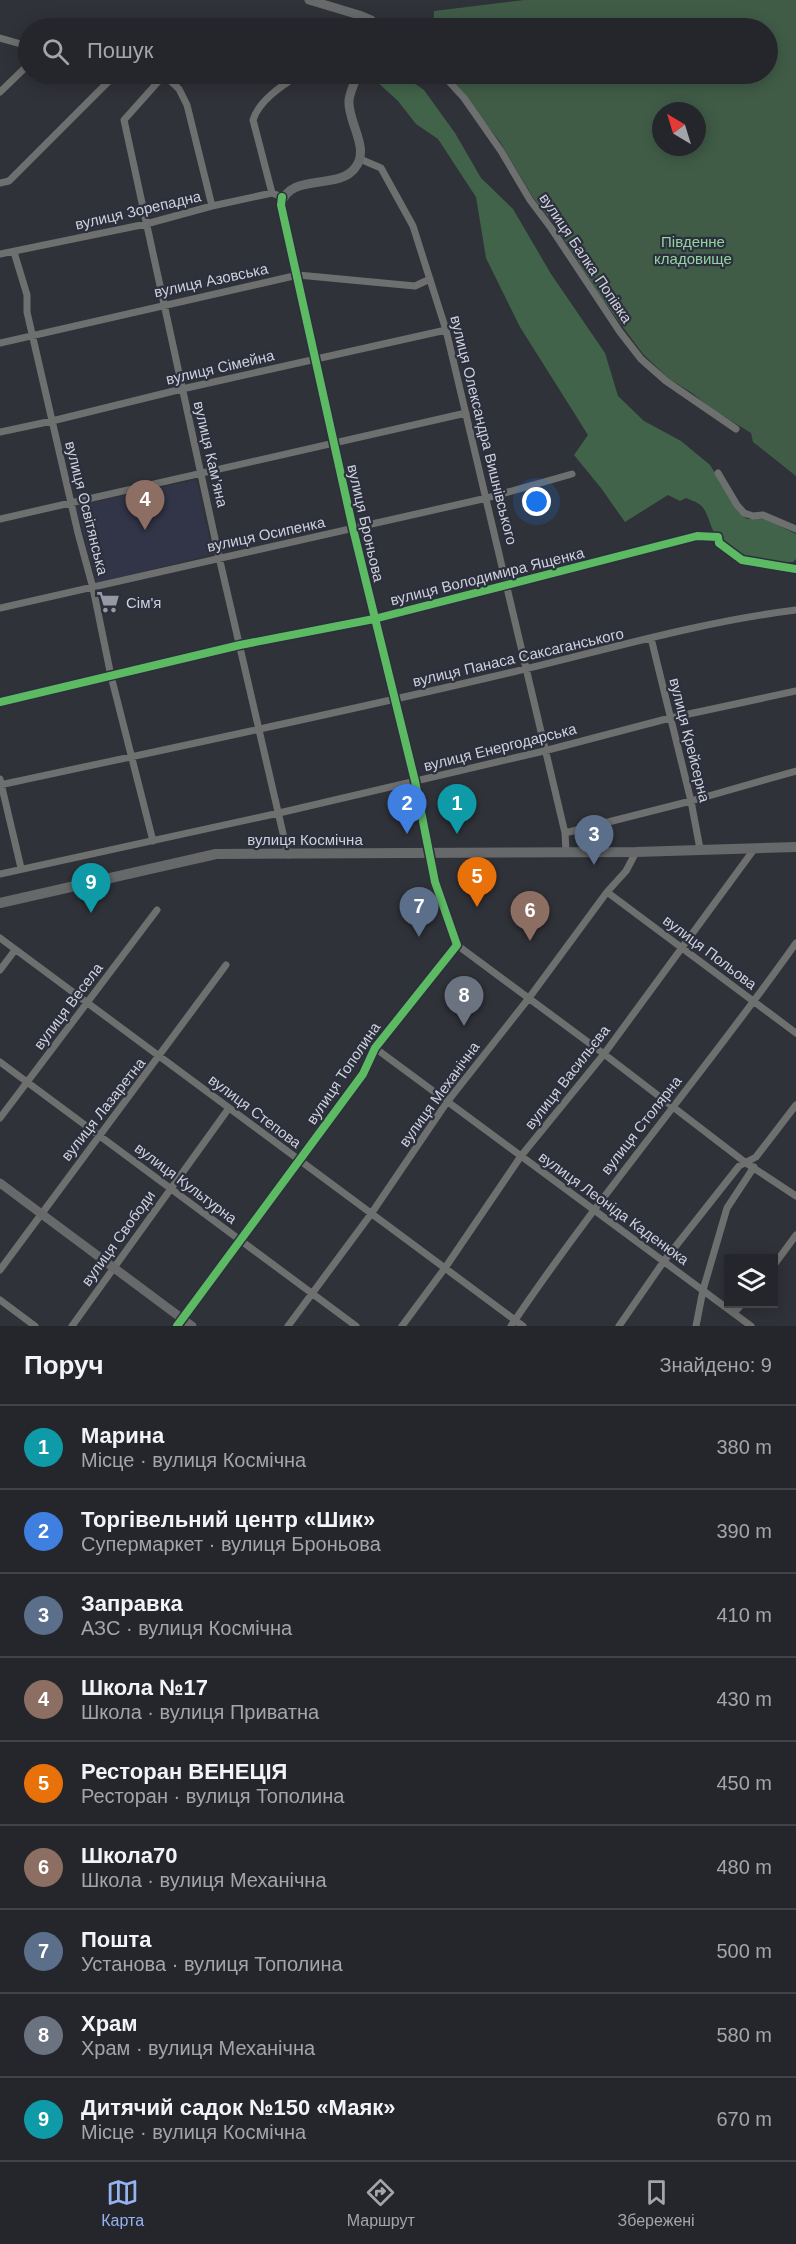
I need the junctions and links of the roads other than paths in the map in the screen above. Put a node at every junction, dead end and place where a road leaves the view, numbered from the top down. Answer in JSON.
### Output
{"nodes":[{"id":1,"x":309,"y":0,"type":"edge"},
{"id":2,"x":366,"y":18,"type":"edge"},
{"id":3,"x":0,"y":38,"type":"edge"},
{"id":4,"x":18,"y":43,"type":"edge"},
{"id":5,"x":18,"y":75,"type":"edge"},
{"id":6,"x":106,"y":84,"type":"edge"},
{"id":7,"x":156,"y":84,"type":"edge"},
{"id":8,"x":174,"y":84,"type":"edge"},
{"id":9,"x":285,"y":84,"type":"edge"},
{"id":10,"x":355,"y":84,"type":"edge"},
{"id":11,"x":451,"y":84,"type":"edge"},
{"id":12,"x":0,"y":92,"type":"edge"},
{"id":13,"x":360,"y":159,"type":"junction"},
{"id":14,"x":0,"y":183,"type":"edge"},
{"id":15,"x":272,"y":194,"type":"junction"},
{"id":16,"x":282,"y":197,"type":"junction"},
{"id":17,"x":212,"y":206,"type":"junction"},
{"id":18,"x":146,"y":224,"type":"junction"},
{"id":19,"x":14,"y":252,"type":"junction"},
{"id":20,"x":0,"y":254,"type":"edge"},
{"id":21,"x":298,"y":275,"type":"junction"},
{"id":22,"x":430,"y":279,"type":"junction"},
{"id":23,"x":164,"y":304,"type":"junction"},
{"id":24,"x":446,"y":330,"type":"junction"},
{"id":25,"x":33,"y":336,"type":"junction"},
{"id":26,"x":0,"y":343,"type":"edge"},
{"id":27,"x":316,"y":359,"type":"junction"},
{"id":28,"x":182,"y":389,"type":"junction"},
{"id":29,"x":466,"y":413,"type":"junction"},
{"id":30,"x":52,"y":421,"type":"junction"},
{"id":31,"x":736,"y":429,"type":"dead end"},
{"id":32,"x":0,"y":432,"type":"edge"},
{"id":33,"x":334,"y":444,"type":"junction"},
{"id":34,"x":718,"y":473,"type":"dead end"},
{"id":35,"x":201,"y":474,"type":"junction"},
{"id":36,"x":572,"y":474,"type":"dead end"},
{"id":37,"x":487,"y":498,"type":"junction"},
{"id":38,"x":72,"y":503,"type":"junction"},
{"id":39,"x":0,"y":519,"type":"edge"},
{"id":40,"x":353,"y":529,"type":"junction"},
{"id":41,"x":796,"y":529,"type":"edge"},
{"id":42,"x":219,"y":557,"type":"junction"},
{"id":43,"x":796,"y":569,"type":"edge"},
{"id":44,"x":506,"y":585,"type":"junction"},
{"id":45,"x":93,"y":588,"type":"junction"},
{"id":46,"x":0,"y":608,"type":"edge"},
{"id":47,"x":796,"y":610,"type":"edge"},
{"id":48,"x":375,"y":619,"type":"junction"},
{"id":49,"x":651,"y":638,"type":"junction"},
{"id":50,"x":240,"y":645,"type":"junction"},
{"id":51,"x":525,"y":669,"type":"junction"},
{"id":52,"x":111,"y":676,"type":"junction"},
{"id":53,"x":796,"y":691,"type":"edge"},
{"id":54,"x":395,"y":700,"type":"junction"},
{"id":55,"x":0,"y":702,"type":"edge"},
{"id":56,"x":670,"y":718,"type":"junction"},
{"id":57,"x":260,"y":730,"type":"junction"},
{"id":58,"x":544,"y":751,"type":"junction"},
{"id":59,"x":132,"y":757,"type":"junction"},
{"id":60,"x":796,"y":771,"type":"edge"},
{"id":61,"x":416,"y":781,"type":"junction"},
{"id":62,"x":0,"y":783,"type":"edge"},
{"id":63,"x":691,"y":801,"type":"junction"},
{"id":64,"x":279,"y":813,"type":"junction"},
{"id":65,"x":565,"y":833,"type":"junction"},
{"id":66,"x":153,"y":842,"type":"junction"},
{"id":67,"x":796,"y":847,"type":"edge"},
{"id":68,"x":756,"y":848,"type":"junction"},
{"id":69,"x":700,"y":849,"type":"junction"},
{"id":70,"x":566,"y":851,"type":"junction"},
{"id":71,"x":636,"y":852,"type":"junction"},
{"id":72,"x":430,"y":854,"type":"junction"},
{"id":73,"x":288,"y":855,"type":"junction"},
{"id":74,"x":21,"y":868,"type":"junction"},
{"id":75,"x":0,"y":874,"type":"edge"},
{"id":76,"x":607,"y":892,"type":"junction"},
{"id":77,"x":0,"y":903,"type":"edge"},
{"id":78,"x":157,"y":910,"type":"dead end"},
{"id":79,"x":0,"y":938,"type":"edge"},
{"id":80,"x":796,"y":943,"type":"edge"},
{"id":81,"x":457,"y":945,"type":"junction"},
{"id":82,"x":682,"y":948,"type":"junction"},
{"id":83,"x":15,"y":950,"type":"junction"},
{"id":84,"x":226,"y":966,"type":"dead end"},
{"id":85,"x":0,"y":970,"type":"edge"},
{"id":86,"x":529,"y":998,"type":"junction"},
{"id":87,"x":754,"y":1002,"type":"junction"},
{"id":88,"x":87,"y":1003,"type":"junction"},
{"id":89,"x":796,"y":1033,"type":"edge"},
{"id":90,"x":375,"y":1048,"type":"junction"},
{"id":91,"x":604,"y":1053,"type":"junction"},
{"id":92,"x":160,"y":1057,"type":"junction"},
{"id":93,"x":0,"y":1062,"type":"edge"},
{"id":94,"x":27,"y":1082,"type":"junction"},
{"id":95,"x":447,"y":1101,"type":"junction"},
{"id":96,"x":796,"y":1105,"type":"edge"},
{"id":97,"x":673,"y":1106,"type":"junction"},
{"id":98,"x":229,"y":1108,"type":"junction"},
{"id":99,"x":0,"y":1118,"type":"edge"},
{"id":100,"x":99,"y":1135,"type":"junction"},
{"id":101,"x":521,"y":1156,"type":"junction"},
{"id":102,"x":299,"y":1160,"type":"junction"},
{"id":103,"x":746,"y":1163,"type":"junction"},
{"id":104,"x":754,"y":1167,"type":"junction"},
{"id":105,"x":0,"y":1183,"type":"edge"},
{"id":106,"x":170,"y":1188,"type":"junction"},
{"id":107,"x":796,"y":1196,"type":"edge"},
{"id":108,"x":592,"y":1210,"type":"junction"},
{"id":109,"x":40,"y":1213,"type":"junction"},
{"id":110,"x":371,"y":1214,"type":"junction"},
{"id":111,"x":796,"y":1235,"type":"edge"},
{"id":112,"x":240,"y":1240,"type":"junction"},
{"id":113,"x":778,"y":1260,"type":"edge"},
{"id":114,"x":664,"y":1261,"type":"junction"},
{"id":115,"x":113,"y":1267,"type":"junction"},
{"id":116,"x":444,"y":1268,"type":"junction"},
{"id":117,"x":0,"y":1270,"type":"edge"},
{"id":118,"x":703,"y":1290,"type":"junction"},
{"id":119,"x":312,"y":1294,"type":"junction"},
{"id":120,"x":0,"y":1300,"type":"edge"},
{"id":121,"x":738,"y":1308,"type":"edge"},
{"id":122,"x":734,"y":1313,"type":"junction"},
{"id":123,"x":180,"y":1322,"type":"edge"},
{"id":124,"x":513,"y":1323,"type":"edge"},
{"id":125,"x":35,"y":1326,"type":"edge"},
{"id":126,"x":72,"y":1326,"type":"edge"},
{"id":127,"x":192,"y":1326,"type":"edge"},
{"id":128,"x":288,"y":1326,"type":"edge"},
{"id":129,"x":356,"y":1326,"type":"edge"},
{"id":130,"x":402,"y":1326,"type":"edge"},
{"id":131,"x":523,"y":1326,"type":"edge"},
{"id":132,"x":619,"y":1326,"type":"edge"},
{"id":133,"x":696,"y":1326,"type":"edge"},
{"id":134,"x":752,"y":1326,"type":"edge"}],
"edges":[{"from":1,"to":2,"type":"street"},
{"from":3,"to":4,"type":"street"},
{"from":5,"to":12,"type":"street"},
{"from":6,"to":14,"type":"street"},
{"from":7,"to":18,"type":"street","name":"вулиця Кам’яна"},
{"from":8,"to":17,"type":"street"},
{"from":9,"to":15,"type":"street"},
{"from":10,"to":13,"type":"street"},
{"from":11,"to":31,"type":"street","name":"вулиця Балка Попівка"},
{"from":13,"to":16,"type":"street"},
{"from":13,"to":22,"type":"street","name":"вулиця Олександра Вишнівського"},
{"from":15,"to":16,"type":"street","name":"вулиця Зорепадна"},
{"from":15,"to":17,"type":"street","name":"вулиця Зорепадна"},
{"from":16,"to":21,"type":"street","name":"вулиця Броньова"},
{"from":17,"to":18,"type":"street","name":"вулиця Зорепадна"},
{"from":18,"to":19,"type":"street","name":"вулиця Зорепадна"},
{"from":18,"to":23,"type":"street","name":"вулиця Кам’яна"},
{"from":19,"to":20,"type":"street","name":"вулиця Зорепадна"},
{"from":19,"to":25,"type":"street","name":"вулиця Освітянська"},
{"from":21,"to":22,"type":"street","name":"вулиця Азовська"},
{"from":21,"to":23,"type":"street","name":"вулиця Азовська"},
{"from":21,"to":27,"type":"street","name":"вулиця Броньова"},
{"from":22,"to":24,"type":"street","name":"вулиця Олександра Вишнівського"},
{"from":23,"to":25,"type":"street","name":"вулиця Азовська"},
{"from":23,"to":28,"type":"street","name":"вулиця Кам’яна"},
{"from":24,"to":27,"type":"street","name":"вулиця Сімейна"},
{"from":24,"to":29,"type":"street","name":"вулиця Олександра Вишнівського"},
{"from":25,"to":26,"type":"street","name":"вулиця Азовська"},
{"from":25,"to":30,"type":"street","name":"вулиця Освітянська"},
{"from":27,"to":28,"type":"street","name":"вулиця Сімейна"},
{"from":27,"to":33,"type":"street","name":"вулиця Броньова"},
{"from":28,"to":30,"type":"street","name":"вулиця Сімейна"},
{"from":28,"to":35,"type":"street","name":"вулиця Кам’яна"},
{"from":29,"to":33,"type":"street"},
{"from":29,"to":37,"type":"street","name":"вулиця Олександра Вишнівського"},
{"from":30,"to":32,"type":"street","name":"вулиця Сімейна"},
{"from":30,"to":38,"type":"street","name":"вулиця Освітянська"},
{"from":33,"to":35,"type":"street"},
{"from":33,"to":40,"type":"street","name":"вулиця Броньова"},
{"from":34,"to":41,"type":"street"},
{"from":35,"to":38,"type":"street"},
{"from":35,"to":42,"type":"street","name":"вулиця Кам’яна"},
{"from":36,"to":37,"type":"street","name":"вулиця Осипенка"},
{"from":37,"to":40,"type":"street","name":"вулиця Осипенка"},
{"from":37,"to":44,"type":"street","name":"вулиця Олександра Вишнівського"},
{"from":38,"to":39,"type":"street"},
{"from":38,"to":45,"type":"street","name":"вулиця Освітянська"},
{"from":40,"to":42,"type":"street","name":"вулиця Осипенка"},
{"from":40,"to":48,"type":"street","name":"вулиця Броньова"},
{"from":42,"to":45,"type":"street","name":"вулиця Осипенка"},
{"from":42,"to":50,"type":"street","name":"вулиця Кам’яна"},
{"from":43,"to":44,"type":"street","name":"вулиця Володимира Ященка"},
{"from":44,"to":48,"type":"street","name":"вулиця Володимира Ященка"},
{"from":44,"to":51,"type":"street","name":"вулиця Олександра Вишнівського"},
{"from":45,"to":46,"type":"street","name":"вулиця Осипенка"},
{"from":45,"to":52,"type":"street","name":"вулиця Освітянська"},
{"from":47,"to":49,"type":"street","name":"вулиця Панаса Саксаганського"},
{"from":48,"to":50,"type":"street","name":"вулиця Володимира Ященка"},
{"from":48,"to":54,"type":"street","name":"вулиця Броньова"},
{"from":49,"to":51,"type":"street","name":"вулиця Панаса Саксаганського"},
{"from":49,"to":56,"type":"street","name":"вулиця Крейсерна"},
{"from":50,"to":52,"type":"street","name":"вулиця Володимира Ященка"},
{"from":50,"to":57,"type":"street","name":"вулиця Кам’яна"},
{"from":51,"to":54,"type":"street","name":"вулиця Панаса Саксаганського"},
{"from":51,"to":58,"type":"street","name":"вулиця Олександра Вишнівського"},
{"from":52,"to":55,"type":"street","name":"вулиця Володимира Ященка"},
{"from":52,"to":59,"type":"street","name":"вулиця Освітянська"},
{"from":53,"to":56,"type":"street","name":"вулиця Енергодарська"},
{"from":54,"to":57,"type":"street","name":"вулиця Панаса Саксаганського"},
{"from":54,"to":61,"type":"street","name":"вулиця Броньова"},
{"from":56,"to":58,"type":"street","name":"вулиця Енергодарська"},
{"from":56,"to":63,"type":"street","name":"вулиця Крейсерна"},
{"from":57,"to":59,"type":"street","name":"вулиця Панаса Саксаганського"},
{"from":57,"to":64,"type":"street","name":"вулиця Кам’яна"},
{"from":58,"to":61,"type":"street","name":"вулиця Енергодарська"},
{"from":58,"to":65,"type":"street","name":"вулиця Олександра Вишнівського"},
{"from":59,"to":62,"type":"street","name":"вулиця Панаса Саксаганського"},
{"from":59,"to":66,"type":"street","name":"вулиця Освітянська"},
{"from":60,"to":63,"type":"street"},
{"from":61,"to":64,"type":"street","name":"вулиця Енергодарська"},
{"from":61,"to":72,"type":"street","name":"вулиця Броньова"},
{"from":62,"to":74,"type":"street"},
{"from":63,"to":65,"type":"street"},
{"from":63,"to":69,"type":"street","name":"вулиця Крейсерна"},
{"from":64,"to":66,"type":"street","name":"вулиця Енергодарська"},
{"from":64,"to":73,"type":"street","name":"вулиця Кам’яна"},
{"from":65,"to":70,"type":"street","name":"вулиця Олександра Вишнівського"},
{"from":66,"to":74,"type":"street","name":"вулиця Енергодарська"},
{"from":67,"to":68,"type":"main road","name":"вулиця Космічна"},
{"from":68,"to":69,"type":"main road","name":"вулиця Космічна"},
{"from":68,"to":82,"type":"street","name":"вулиця Васильєва"},
{"from":69,"to":71,"type":"main road","name":"вулиця Космічна"},
{"from":70,"to":71,"type":"main road","name":"вулиця Космічна"},
{"from":70,"to":72,"type":"main road","name":"вулиця Космічна"},
{"from":71,"to":76,"type":"street","name":"вулиця Механічна"},
{"from":72,"to":73,"type":"main road","name":"вулиця Космічна"},
{"from":72,"to":81,"type":"street"},
{"from":73,"to":77,"type":"main road","name":"вулиця Космічна"},
{"from":74,"to":75,"type":"street","name":"вулиця Енергодарська"},
{"from":76,"to":82,"type":"street","name":"вулиця Польова"},
{"from":76,"to":86,"type":"street","name":"вулиця Механічна"},
{"from":78,"to":88,"type":"street","name":"вулиця Весела"},
{"from":79,"to":83,"type":"street","name":"вулиця Степова"},
{"from":80,"to":87,"type":"street","name":"вулиця Столярна"},
{"from":81,"to":86,"type":"street"},
{"from":81,"to":90,"type":"street","name":"вулиця Тополина"},
{"from":82,"to":87,"type":"street","name":"вулиця Польова"},
{"from":82,"to":91,"type":"street","name":"вулиця Васильєва"},
{"from":83,"to":85,"type":"street"},
{"from":83,"to":88,"type":"street","name":"вулиця Степова"},
{"from":84,"to":92,"type":"street","name":"вулиця Лазаретна"},
{"from":86,"to":91,"type":"street"},
{"from":86,"to":95,"type":"street","name":"вулиця Механічна"},
{"from":87,"to":89,"type":"street","name":"вулиця Польова"},
{"from":87,"to":97,"type":"street","name":"вулиця Столярна"},
{"from":88,"to":92,"type":"street","name":"вулиця Степова"},
{"from":88,"to":94,"type":"street","name":"вулиця Весела"},
{"from":90,"to":95,"type":"street","name":"вулиця Леоніда Каденюка"},
{"from":90,"to":102,"type":"street","name":"вулиця Тополина"},
{"from":91,"to":97,"type":"street"},
{"from":91,"to":101,"type":"street","name":"вулиця Васильєва"},
{"from":92,"to":98,"type":"street","name":"вулиця Степова"},
{"from":92,"to":100,"type":"street","name":"вулиця Лазаретна"},
{"from":93,"to":94,"type":"street","name":"вулиця Культурна"},
{"from":94,"to":99,"type":"street","name":"вулиця Весела"},
{"from":94,"to":100,"type":"street","name":"вулиця Культурна"},
{"from":95,"to":101,"type":"street","name":"вулиця Леоніда Каденюка"},
{"from":95,"to":110,"type":"street","name":"вулиця Механічна"},
{"from":96,"to":103,"type":"street"},
{"from":97,"to":103,"type":"street"},
{"from":97,"to":108,"type":"street","name":"вулиця Столярна"},
{"from":98,"to":102,"type":"street","name":"вулиця Степова"},
{"from":98,"to":106,"type":"street","name":"вулиця Свободи"},
{"from":100,"to":106,"type":"street","name":"вулиця Культурна"},
{"from":100,"to":109,"type":"street","name":"вулиця Лазаретна"},
{"from":101,"to":108,"type":"street","name":"вулиця Леоніда Каденюка"},
{"from":101,"to":116,"type":"street","name":"вулиця Васильєва"},
{"from":102,"to":110,"type":"street","name":"вулиця Степова"},
{"from":102,"to":112,"type":"street","name":"вулиця Тополина"},
{"from":103,"to":104,"type":"street"},
{"from":103,"to":114,"type":"street"},
{"from":104,"to":107,"type":"street"},
{"from":104,"to":118,"type":"street"},
{"from":105,"to":109,"type":"street"},
{"from":106,"to":112,"type":"street","name":"вулиця Культурна"},
{"from":106,"to":115,"type":"street","name":"вулиця Свободи"},
{"from":108,"to":114,"type":"street","name":"вулиця Леоніда Каденюка"},
{"from":108,"to":124,"type":"street","name":"вулиця Столярна"},
{"from":109,"to":115,"type":"street"},
{"from":109,"to":117,"type":"street","name":"вулиця Лазаретна"},
{"from":110,"to":116,"type":"street","name":"вулиця Степова"},
{"from":110,"to":119,"type":"street","name":"вулиця Механічна"},
{"from":111,"to":113,"type":"street"},
{"from":112,"to":119,"type":"street","name":"вулиця Культурна"},
{"from":112,"to":123,"type":"street","name":"вулиця Тополина"},
{"from":114,"to":118,"type":"street","name":"вулиця Леоніда Каденюка"},
{"from":114,"to":132,"type":"street"},
{"from":115,"to":123,"type":"street"},
{"from":115,"to":126,"type":"street","name":"вулиця Свободи"},
{"from":116,"to":124,"type":"street","name":"вулиця Степова"},
{"from":116,"to":130,"type":"street","name":"вулиця Васильєва"},
{"from":118,"to":122,"type":"street","name":"вулиця Леоніда Каденюка"},
{"from":118,"to":133,"type":"street"},
{"from":119,"to":128,"type":"street","name":"вулиця Механічна"},
{"from":119,"to":129,"type":"street","name":"вулиця Культурна"},
{"from":120,"to":125,"type":"street"},
{"from":121,"to":122,"type":"street"},
{"from":122,"to":134,"type":"street","name":"вулиця Леоніда Каденюка"},
{"from":123,"to":127,"type":"street"},
{"from":124,"to":131,"type":"street","name":"вулиця Степова"}]}
